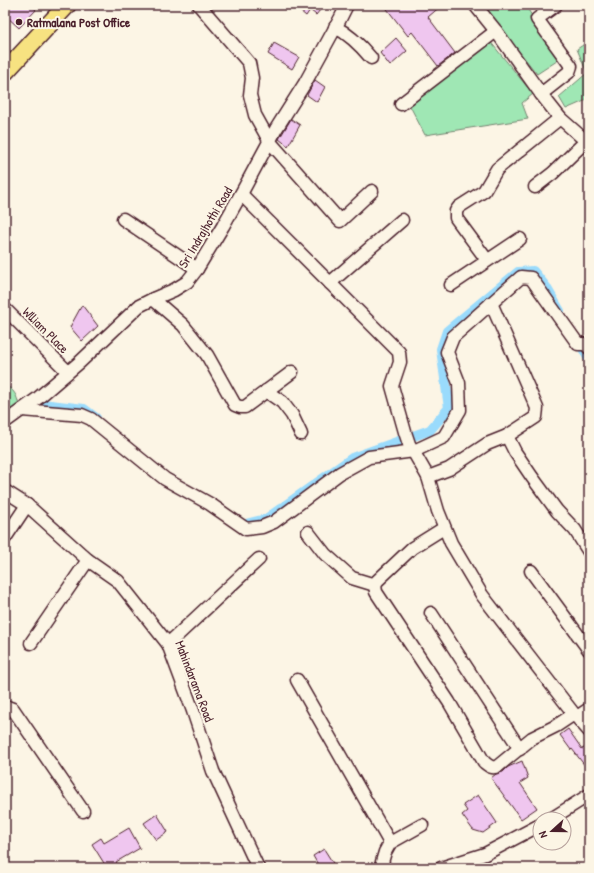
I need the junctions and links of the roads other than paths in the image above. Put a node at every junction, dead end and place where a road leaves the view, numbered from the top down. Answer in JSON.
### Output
{"nodes":[{"id":1,"x":52,"y":5,"type":"edge"},
{"id":2,"x":67,"y":5,"type":"edge"},
{"id":3,"x":199,"y":5,"type":"edge"},
{"id":4,"x":347,"y":5,"type":"edge"},
{"id":5,"x":475,"y":5,"type":"edge"},
{"id":6,"x":556,"y":5,"type":"edge"},
{"id":7,"x":335,"y":27,"type":"junction"},
{"id":8,"x":496,"y":31,"type":"junction"},
{"id":9,"x":5,"y":55,"type":"edge"},
{"id":10,"x":371,"y":58,"type":"dead end"},
{"id":11,"x":5,"y":72,"type":"edge"},
{"id":12,"x":542,"y":94,"type":"junction"},
{"id":13,"x":401,"y":104,"type":"dead end"},
{"id":14,"x":560,"y":118,"type":"junction"},
{"id":15,"x":270,"y":142,"type":"junction"},
{"id":16,"x":588,"y":142,"type":"edge"},
{"id":17,"x":534,"y":187,"type":"dead end"},
{"id":18,"x":372,"y":191,"type":"dead end"},
{"id":19,"x":241,"y":194,"type":"junction"},
{"id":20,"x":123,"y":219,"type":"dead end"},
{"id":21,"x":402,"y":220,"type":"dead end"},
{"id":22,"x":520,"y":239,"type":"dead end"},
{"id":23,"x":487,"y":260,"type":"junction"},
{"id":24,"x":197,"y":269,"type":"junction"},
{"id":25,"x":330,"y":283,"type":"junction"},
{"id":26,"x":451,"y":284,"type":"dead end"},
{"id":27,"x":153,"y":299,"type":"junction"},
{"id":28,"x":491,"y":303,"type":"junction"},
{"id":29,"x":5,"y":309,"type":"edge"},
{"id":30,"x":584,"y":346,"type":"edge"},
{"id":31,"x":68,"y":372,"type":"junction"},
{"id":32,"x":292,"y":372,"type":"dead end"},
{"id":33,"x":266,"y":391,"type":"junction"},
{"id":34,"x":22,"y":410,"type":"junction"},
{"id":35,"x":5,"y":422,"type":"edge"},
{"id":36,"x":301,"y":434,"type":"dead end"},
{"id":37,"x":507,"y":436,"type":"junction"},
{"id":38,"x":412,"y":448,"type":"junction"},
{"id":39,"x":428,"y":477,"type":"junction"},
{"id":40,"x":5,"y":491,"type":"edge"},
{"id":41,"x":27,"y":505,"type":"junction"},
{"id":42,"x":444,"y":528,"type":"junction"},
{"id":43,"x":308,"y":532,"type":"dead end"},
{"id":44,"x":5,"y":538,"type":"edge"},
{"id":45,"x":589,"y":552,"type":"edge"},
{"id":46,"x":259,"y":559,"type":"dead end"},
{"id":47,"x":88,"y":560,"type":"junction"},
{"id":48,"x":531,"y":571,"type":"dead end"},
{"id":49,"x":375,"y":585,"type":"junction"},
{"id":50,"x":431,"y":613,"type":"dead end"},
{"id":51,"x":32,"y":643,"type":"dead end"},
{"id":52,"x":168,"y":644,"type":"junction"},
{"id":53,"x":589,"y":650,"type":"edge"},
{"id":54,"x":296,"y":680,"type":"dead end"},
{"id":55,"x":5,"y":706,"type":"edge"},
{"id":56,"x":589,"y":709,"type":"edge"},
{"id":57,"x":576,"y":716,"type":"junction"},
{"id":58,"x":589,"y":731,"type":"edge"},
{"id":59,"x":520,"y":749,"type":"junction"},
{"id":60,"x":589,"y":795,"type":"edge"},
{"id":61,"x":83,"y":811,"type":"dead end"},
{"id":62,"x":564,"y":811,"type":"edge"},
{"id":63,"x":422,"y":825,"type":"dead end"},
{"id":64,"x":532,"y":829,"type":"edge"},
{"id":65,"x":390,"y":843,"type":"junction"},
{"id":66,"x":258,"y":868,"type":"edge"},
{"id":67,"x":385,"y":868,"type":"edge"},
{"id":68,"x":441,"y":868,"type":"edge"}],
"edges":[{"from":1,"to":9,"type":"highway"},
{"from":2,"to":11,"type":"highway"},
{"from":3,"to":15,"type":"street"},
{"from":4,"to":7,"type":"street","name":"Sri Indrajhothi Road"},
{"from":5,"to":8,"type":"street"},
{"from":6,"to":12,"type":"street"},
{"from":7,"to":10,"type":"street"},
{"from":7,"to":15,"type":"street","name":"Sri Indrajhothi Road"},
{"from":8,"to":12,"type":"street"},
{"from":8,"to":13,"type":"street"},
{"from":12,"to":14,"type":"street"},
{"from":14,"to":16,"type":"street"},
{"from":14,"to":23,"type":"street"},
{"from":15,"to":18,"type":"street"},
{"from":15,"to":19,"type":"street","name":"Sri Indrajhothi Road"},
{"from":16,"to":17,"type":"street"},
{"from":19,"to":24,"type":"street","name":"Sri Indrajhothi Road"},
{"from":19,"to":25,"type":"street"},
{"from":20,"to":24,"type":"street"},
{"from":21,"to":25,"type":"street"},
{"from":22,"to":23,"type":"street"},
{"from":23,"to":26,"type":"street"},
{"from":24,"to":27,"type":"street","name":"Sri Indrajhothi Road"},
{"from":25,"to":38,"type":"street"},
{"from":27,"to":31,"type":"street","name":"Sri Indrajhothi Road"},
{"from":27,"to":33,"type":"street"},
{"from":28,"to":30,"type":"street"},
{"from":28,"to":37,"type":"street"},
{"from":28,"to":38,"type":"street"},
{"from":29,"to":31,"type":"street","name":"Wlliam Place"},
{"from":31,"to":34,"type":"street","name":"Sri Indrajhothi Road"},
{"from":32,"to":33,"type":"street"},
{"from":33,"to":36,"type":"street"},
{"from":34,"to":35,"type":"street","name":"Sri Indrajhothi Road"},
{"from":34,"to":38,"type":"street"},
{"from":37,"to":39,"type":"street"},
{"from":37,"to":45,"type":"street"},
{"from":38,"to":39,"type":"street"},
{"from":39,"to":42,"type":"street"},
{"from":40,"to":41,"type":"street","name":"Mahindarama Road"},
{"from":41,"to":44,"type":"street"},
{"from":41,"to":47,"type":"street","name":"Mahindarama Road"},
{"from":42,"to":49,"type":"street"},
{"from":42,"to":57,"type":"street"},
{"from":43,"to":49,"type":"street"},
{"from":46,"to":52,"type":"street"},
{"from":47,"to":51,"type":"street"},
{"from":47,"to":52,"type":"street","name":"Mahindarama Road"},
{"from":48,"to":53,"type":"street"},
{"from":49,"to":59,"type":"street"},
{"from":50,"to":59,"type":"street"},
{"from":52,"to":66,"type":"street","name":"Mahindarama Road"},
{"from":54,"to":65,"type":"street"},
{"from":55,"to":61,"type":"street"},
{"from":56,"to":57,"type":"street"},
{"from":57,"to":58,"type":"street"},
{"from":57,"to":59,"type":"street"},
{"from":60,"to":62,"type":"street"},
{"from":63,"to":65,"type":"street"},
{"from":64,"to":68,"type":"street"},
{"from":65,"to":67,"type":"street"}]}
